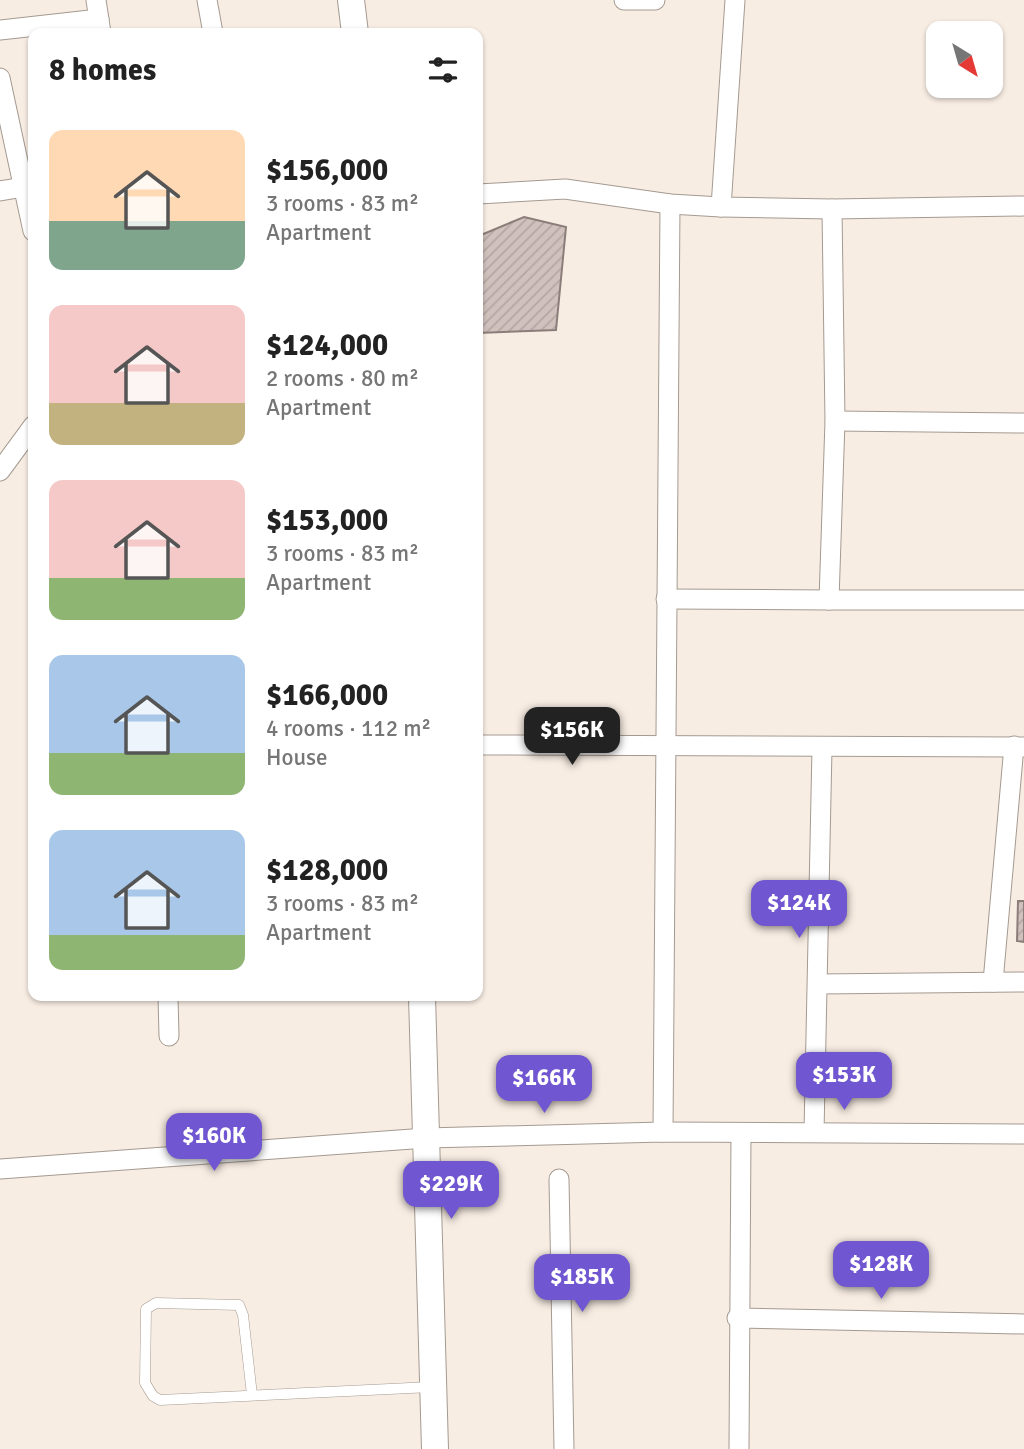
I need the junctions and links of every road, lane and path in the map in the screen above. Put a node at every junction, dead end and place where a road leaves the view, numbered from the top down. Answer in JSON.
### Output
{"nodes":[{"id":1,"x":207,"y":0,"type":"edge"},
{"id":2,"x":351,"y":0,"type":"edge"},
{"id":3,"x":624,"y":0,"type":"edge"},
{"id":4,"x":654,"y":0,"type":"edge"},
{"id":5,"x":735,"y":0,"type":"edge"},
{"id":6,"x":99,"y":17,"type":"edge"},
{"id":7,"x":212,"y":28,"type":"edge"},
{"id":8,"x":354,"y":28,"type":"edge"},
{"id":9,"x":0,"y":30,"type":"edge"},
{"id":10,"x":0,"y":78,"type":"edge"},
{"id":11,"x":24,"y":187,"type":"junction"},
{"id":12,"x":0,"y":191,"type":"edge"},
{"id":13,"x":483,"y":194,"type":"edge"},
{"id":14,"x":670,"y":204,"type":"junction"},
{"id":15,"x":28,"y":205,"type":"edge"},
{"id":16,"x":720,"y":206,"type":"junction"},
{"id":17,"x":1024,"y":206,"type":"edge"},
{"id":18,"x":832,"y":209,"type":"junction"},
{"id":19,"x":835,"y":421,"type":"junction"},
{"id":20,"x":1024,"y":423,"type":"edge"},
{"id":21,"x":28,"y":433,"type":"edge"},
{"id":22,"x":0,"y":471,"type":"edge"},
{"id":23,"x":667,"y":599,"type":"junction"},
{"id":24,"x":830,"y":600,"type":"junction"},
{"id":25,"x":1024,"y":600,"type":"edge"},
{"id":26,"x":483,"y":745,"type":"edge"},
{"id":27,"x":1019,"y":746,"type":"edge"},
{"id":28,"x":666,"y":748,"type":"junction"},
{"id":29,"x":822,"y":748,"type":"junction"},
{"id":30,"x":993,"y":982,"type":"junction"},
{"id":31,"x":1024,"y":982,"type":"edge"},
{"id":32,"x":818,"y":985,"type":"junction"},
{"id":33,"x":168,"y":1001,"type":"edge"},
{"id":34,"x":422,"y":1001,"type":"edge"},
{"id":35,"x":169,"y":1036,"type":"dead end"},
{"id":36,"x":663,"y":1132,"type":"junction"},
{"id":37,"x":814,"y":1132,"type":"junction"},
{"id":38,"x":741,"y":1133,"type":"junction"},
{"id":39,"x":1024,"y":1135,"type":"edge"},
{"id":40,"x":426,"y":1138,"type":"junction"},
{"id":41,"x":0,"y":1169,"type":"edge"},
{"id":42,"x":559,"y":1179,"type":"dead end"},
{"id":43,"x":737,"y":1318,"type":"junction"},
{"id":44,"x":1024,"y":1324,"type":"edge"},
{"id":45,"x":432,"y":1387,"type":"junction"},
{"id":46,"x":252,"y":1395,"type":"junction"},
{"id":47,"x":435,"y":1449,"type":"edge"},
{"id":48,"x":564,"y":1449,"type":"edge"},
{"id":49,"x":739,"y":1449,"type":"edge"}],
"edges":[{"from":1,"to":7,"type":"street"},
{"from":2,"to":8,"type":"street"},
{"from":3,"to":4,"type":"street"},
{"from":5,"to":16,"type":"street"},
{"from":6,"to":9,"type":"street"},
{"from":10,"to":11,"type":"street"},
{"from":11,"to":12,"type":"street"},
{"from":11,"to":15,"type":"street"},
{"from":13,"to":14,"type":"street"},
{"from":14,"to":16,"type":"street"},
{"from":14,"to":23,"type":"street"},
{"from":16,"to":18,"type":"street"},
{"from":17,"to":18,"type":"street"},
{"from":18,"to":19,"type":"street"},
{"from":19,"to":20,"type":"street"},
{"from":19,"to":24,"type":"street"},
{"from":21,"to":22,"type":"street"},
{"from":23,"to":24,"type":"street"},
{"from":23,"to":28,"type":"street"},
{"from":24,"to":25,"type":"street"},
{"from":26,"to":28,"type":"street"},
{"from":27,"to":29,"type":"street"},
{"from":27,"to":30,"type":"street"},
{"from":28,"to":29,"type":"street"},
{"from":28,"to":36,"type":"street"},
{"from":29,"to":32,"type":"street"},
{"from":30,"to":31,"type":"street"},
{"from":30,"to":32,"type":"street"},
{"from":32,"to":37,"type":"street"},
{"from":33,"to":35,"type":"street"},
{"from":34,"to":40,"type":"street"},
{"from":36,"to":38,"type":"street"},
{"from":36,"to":40,"type":"street"},
{"from":37,"to":38,"type":"street"},
{"from":37,"to":39,"type":"street"},
{"from":38,"to":43,"type":"street"},
{"from":40,"to":41,"type":"street"},
{"from":40,"to":45,"type":"street"},
{"from":42,"to":48,"type":"street"},
{"from":43,"to":44,"type":"street"},
{"from":43,"to":49,"type":"street"},
{"from":45,"to":46,"type":"lane"},
{"from":45,"to":47,"type":"street"},
{"from":46,"to":46,"type":"lane"}]}
